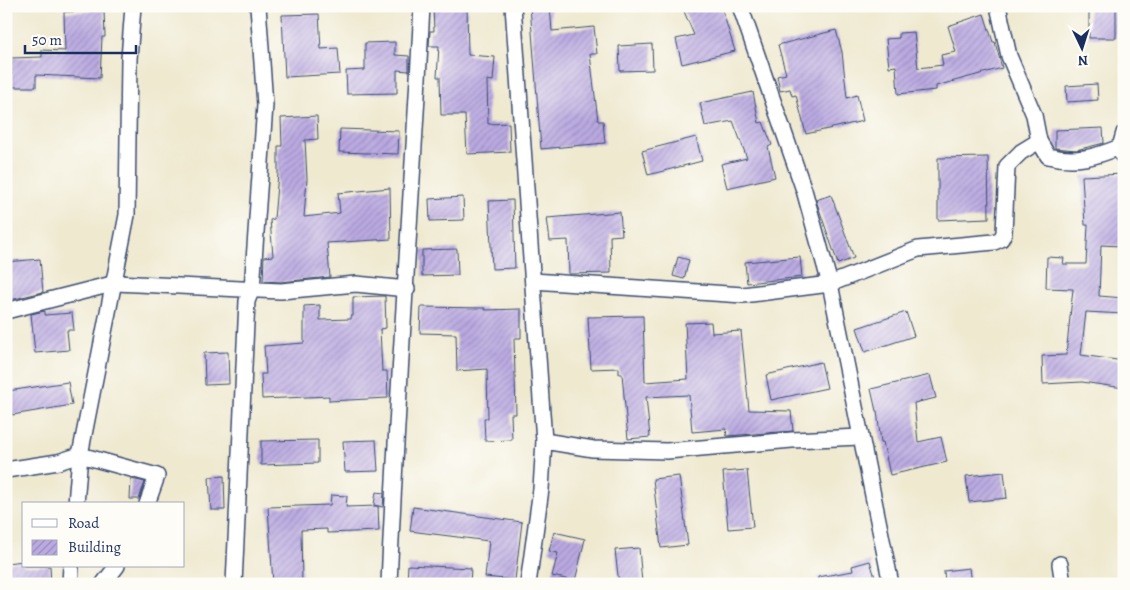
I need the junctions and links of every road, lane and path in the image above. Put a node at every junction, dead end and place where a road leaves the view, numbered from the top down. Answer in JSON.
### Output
{"nodes":[{"id":1,"x":133,"y":6,"type":"edge"},
{"id":2,"x":258,"y":6,"type":"edge"},
{"id":3,"x":422,"y":6,"type":"edge"},
{"id":4,"x":513,"y":6,"type":"edge"},
{"id":5,"x":740,"y":6,"type":"edge"},
{"id":6,"x":998,"y":6,"type":"edge"},
{"id":7,"x":1039,"y":141,"type":"junction"},
{"id":8,"x":1123,"y":145,"type":"edge"},
{"id":9,"x":533,"y":281,"type":"junction"},
{"id":10,"x":116,"y":283,"type":"junction"},
{"id":11,"x":830,"y":284,"type":"junction"},
{"id":12,"x":252,"y":289,"type":"junction"},
{"id":13,"x":407,"y":289,"type":"junction"},
{"id":14,"x":6,"y":311,"type":"edge"},
{"id":15,"x":860,"y":437,"type":"junction"},
{"id":16,"x":544,"y":441,"type":"junction"},
{"id":17,"x":80,"y":455,"type":"junction"},
{"id":18,"x":6,"y":470,"type":"edge"},
{"id":19,"x":76,"y":502,"type":"edge"},
{"id":20,"x":148,"y":502,"type":"edge"},
{"id":21,"x":1060,"y":564,"type":"dead end"},
{"id":22,"x":71,"y":568,"type":"edge"},
{"id":23,"x":115,"y":568,"type":"edge"},
{"id":24,"x":70,"y":584,"type":"edge"},
{"id":25,"x":102,"y":584,"type":"edge"},
{"id":26,"x":234,"y":584,"type":"edge"},
{"id":27,"x":389,"y":584,"type":"edge"},
{"id":28,"x":528,"y":584,"type":"edge"},
{"id":29,"x":891,"y":584,"type":"edge"},
{"id":30,"x":1063,"y":584,"type":"edge"}],
"edges":[{"from":1,"to":10,"type":"street"},
{"from":2,"to":12,"type":"street"},
{"from":3,"to":13,"type":"street"},
{"from":4,"to":9,"type":"street"},
{"from":5,"to":11,"type":"street"},
{"from":6,"to":7,"type":"street"},
{"from":7,"to":8,"type":"street"},
{"from":7,"to":11,"type":"street"},
{"from":9,"to":11,"type":"street"},
{"from":9,"to":16,"type":"street"},
{"from":10,"to":12,"type":"street"},
{"from":10,"to":14,"type":"street"},
{"from":10,"to":17,"type":"street"},
{"from":11,"to":15,"type":"street"},
{"from":12,"to":13,"type":"street"},
{"from":12,"to":26,"type":"street"},
{"from":13,"to":27,"type":"street"},
{"from":15,"to":16,"type":"street"},
{"from":15,"to":29,"type":"street"},
{"from":16,"to":28,"type":"street"},
{"from":17,"to":18,"type":"street"},
{"from":17,"to":19,"type":"street"},
{"from":17,"to":20,"type":"street"},
{"from":21,"to":30,"type":"street"},
{"from":22,"to":24,"type":"street"},
{"from":23,"to":25,"type":"street"}]}
